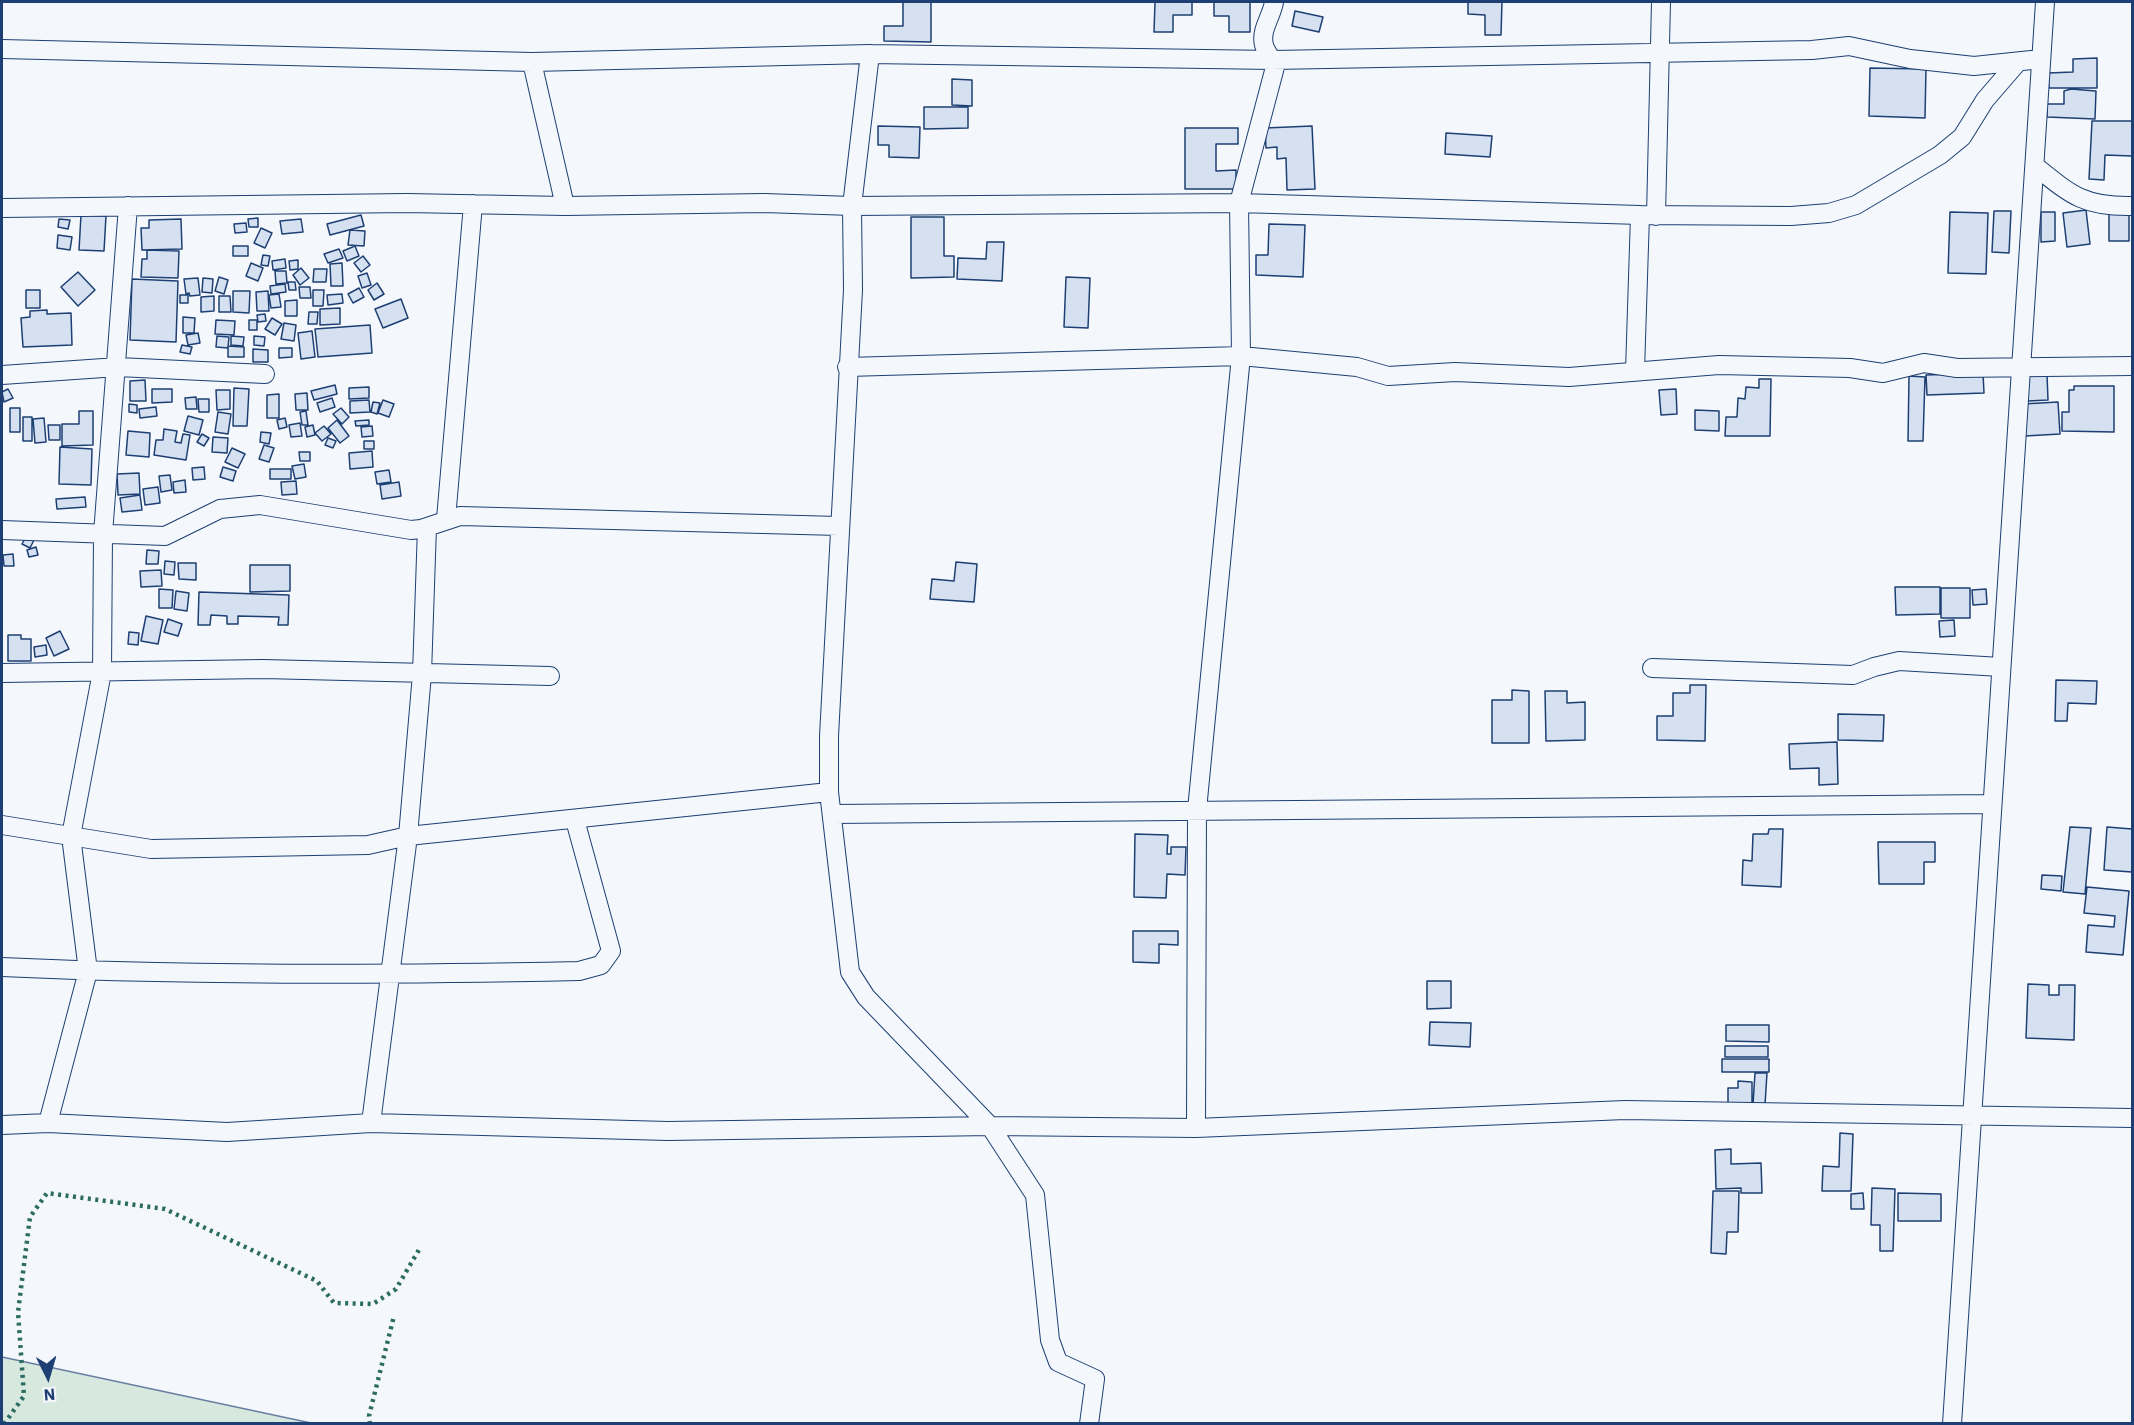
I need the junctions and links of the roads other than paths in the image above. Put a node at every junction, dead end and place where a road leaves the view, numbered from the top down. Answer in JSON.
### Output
{"nodes":[{"id":1,"x":1274,"y":2,"type":"edge"},
{"id":2,"x":1661,"y":2,"type":"edge"},
{"id":3,"x":2045,"y":2,"type":"edge"},
{"id":4,"x":2,"y":49,"type":"edge"},
{"id":5,"x":1658,"y":52,"type":"junction"},
{"id":6,"x":870,"y":54,"type":"junction"},
{"id":7,"x":2042,"y":59,"type":"junction"},
{"id":8,"x":1273,"y":60,"type":"junction"},
{"id":9,"x":532,"y":62,"type":"junction"},
{"id":10,"x":2017,"y":63,"type":"junction"},
{"id":11,"x":2035,"y":166,"type":"junction"},
{"id":12,"x":1239,"y":203,"type":"junction"},
{"id":13,"x":473,"y":204,"type":"junction"},
{"id":14,"x":128,"y":206,"type":"junction"},
{"id":15,"x":565,"y":206,"type":"junction"},
{"id":16,"x":852,"y":206,"type":"junction"},
{"id":17,"x":2133,"y":206,"type":"edge"},
{"id":18,"x":2,"y":208,"type":"edge"},
{"id":19,"x":1648,"y":216,"type":"junction"},
{"id":20,"x":1241,"y":356,"type":"junction"},
{"id":21,"x":2133,"y":366,"type":"edge"},
{"id":22,"x":118,"y":367,"type":"junction"},
{"id":23,"x":847,"y":367,"type":"junction"},
{"id":24,"x":2021,"y":368,"type":"junction"},
{"id":25,"x":1635,"y":371,"type":"junction"},
{"id":26,"x":265,"y":374,"type":"dead end"},
{"id":27,"x":2,"y":375,"type":"edge"},
{"id":28,"x":446,"y":519,"type":"junction"},
{"id":29,"x":839,"y":526,"type":"junction"},
{"id":30,"x":427,"y":527,"type":"junction"},
{"id":31,"x":2,"y":530,"type":"edge"},
{"id":32,"x":103,"y":534,"type":"junction"},
{"id":33,"x":2001,"y":667,"type":"junction"},
{"id":34,"x":1652,"y":668,"type":"dead end"},
{"id":35,"x":102,"y":672,"type":"junction"},
{"id":36,"x":2,"y":673,"type":"edge"},
{"id":37,"x":422,"y":674,"type":"junction"},
{"id":38,"x":550,"y":676,"type":"dead end"},
{"id":39,"x":829,"y":792,"type":"junction"},
{"id":40,"x":1992,"y":804,"type":"junction"},
{"id":41,"x":1197,"y":810,"type":"junction"},
{"id":42,"x":832,"y":814,"type":"junction"},
{"id":43,"x":575,"y":820,"type":"junction"},
{"id":44,"x":2,"y":825,"type":"edge"},
{"id":45,"x":71,"y":836,"type":"junction"},
{"id":46,"x":408,"y":836,"type":"junction"},
{"id":47,"x":2,"y":967,"type":"edge"},
{"id":48,"x":88,"y":971,"type":"junction"},
{"id":49,"x":390,"y":975,"type":"junction"},
{"id":50,"x":1972,"y":1117,"type":"junction"},
{"id":51,"x":2133,"y":1118,"type":"edge"},
{"id":52,"x":48,"y":1123,"type":"junction"},
{"id":53,"x":371,"y":1123,"type":"junction"},
{"id":54,"x":2,"y":1125,"type":"edge"},
{"id":55,"x":990,"y":1126,"type":"junction"},
{"id":56,"x":1196,"y":1128,"type":"junction"},
{"id":57,"x":1089,"y":1424,"type":"edge"},
{"id":58,"x":1952,"y":1424,"type":"edge"}],
"edges":[{"from":1,"to":8,"type":"street"},
{"from":2,"to":5,"type":"street"},
{"from":3,"to":7,"type":"street"},
{"from":4,"to":9,"type":"street"},
{"from":5,"to":8,"type":"street"},
{"from":5,"to":10,"type":"street"},
{"from":5,"to":19,"type":"street"},
{"from":6,"to":8,"type":"street"},
{"from":6,"to":9,"type":"street"},
{"from":6,"to":16,"type":"street"},
{"from":7,"to":10,"type":"street"},
{"from":7,"to":11,"type":"street"},
{"from":8,"to":12,"type":"street"},
{"from":9,"to":15,"type":"street"},
{"from":10,"to":19,"type":"street"},
{"from":11,"to":17,"type":"street"},
{"from":11,"to":24,"type":"street"},
{"from":12,"to":16,"type":"street"},
{"from":12,"to":19,"type":"street"},
{"from":12,"to":20,"type":"street"},
{"from":13,"to":14,"type":"street"},
{"from":13,"to":15,"type":"street"},
{"from":13,"to":28,"type":"street"},
{"from":14,"to":18,"type":"street"},
{"from":14,"to":22,"type":"street"},
{"from":15,"to":16,"type":"street"},
{"from":16,"to":23,"type":"street"},
{"from":19,"to":25,"type":"street"},
{"from":20,"to":23,"type":"street"},
{"from":20,"to":25,"type":"street"},
{"from":20,"to":41,"type":"street"},
{"from":21,"to":24,"type":"street"},
{"from":22,"to":26,"type":"street"},
{"from":22,"to":27,"type":"street"},
{"from":22,"to":32,"type":"street"},
{"from":23,"to":29,"type":"street"},
{"from":24,"to":25,"type":"street"},
{"from":24,"to":33,"type":"street"},
{"from":28,"to":29,"type":"street"},
{"from":28,"to":30,"type":"street"},
{"from":29,"to":39,"type":"street"},
{"from":30,"to":32,"type":"street"},
{"from":30,"to":37,"type":"street"},
{"from":31,"to":32,"type":"street"},
{"from":32,"to":35,"type":"street"},
{"from":33,"to":34,"type":"street"},
{"from":33,"to":40,"type":"street"},
{"from":35,"to":36,"type":"street"},
{"from":35,"to":37,"type":"street"},
{"from":35,"to":45,"type":"street"},
{"from":37,"to":38,"type":"street"},
{"from":37,"to":46,"type":"street"},
{"from":39,"to":42,"type":"street"},
{"from":39,"to":43,"type":"street"},
{"from":40,"to":41,"type":"street"},
{"from":40,"to":50,"type":"street"},
{"from":41,"to":42,"type":"street"},
{"from":41,"to":56,"type":"street"},
{"from":42,"to":55,"type":"street"},
{"from":43,"to":46,"type":"street"},
{"from":43,"to":49,"type":"street"},
{"from":44,"to":45,"type":"street"},
{"from":45,"to":46,"type":"street"},
{"from":45,"to":48,"type":"street"},
{"from":46,"to":49,"type":"street"},
{"from":47,"to":48,"type":"street"},
{"from":48,"to":49,"type":"street"},
{"from":48,"to":52,"type":"street"},
{"from":49,"to":53,"type":"street"},
{"from":50,"to":51,"type":"street"},
{"from":50,"to":56,"type":"street"},
{"from":50,"to":58,"type":"street"},
{"from":52,"to":53,"type":"street"},
{"from":52,"to":54,"type":"street"},
{"from":53,"to":55,"type":"street"},
{"from":55,"to":56,"type":"street"},
{"from":55,"to":57,"type":"street"}]}
